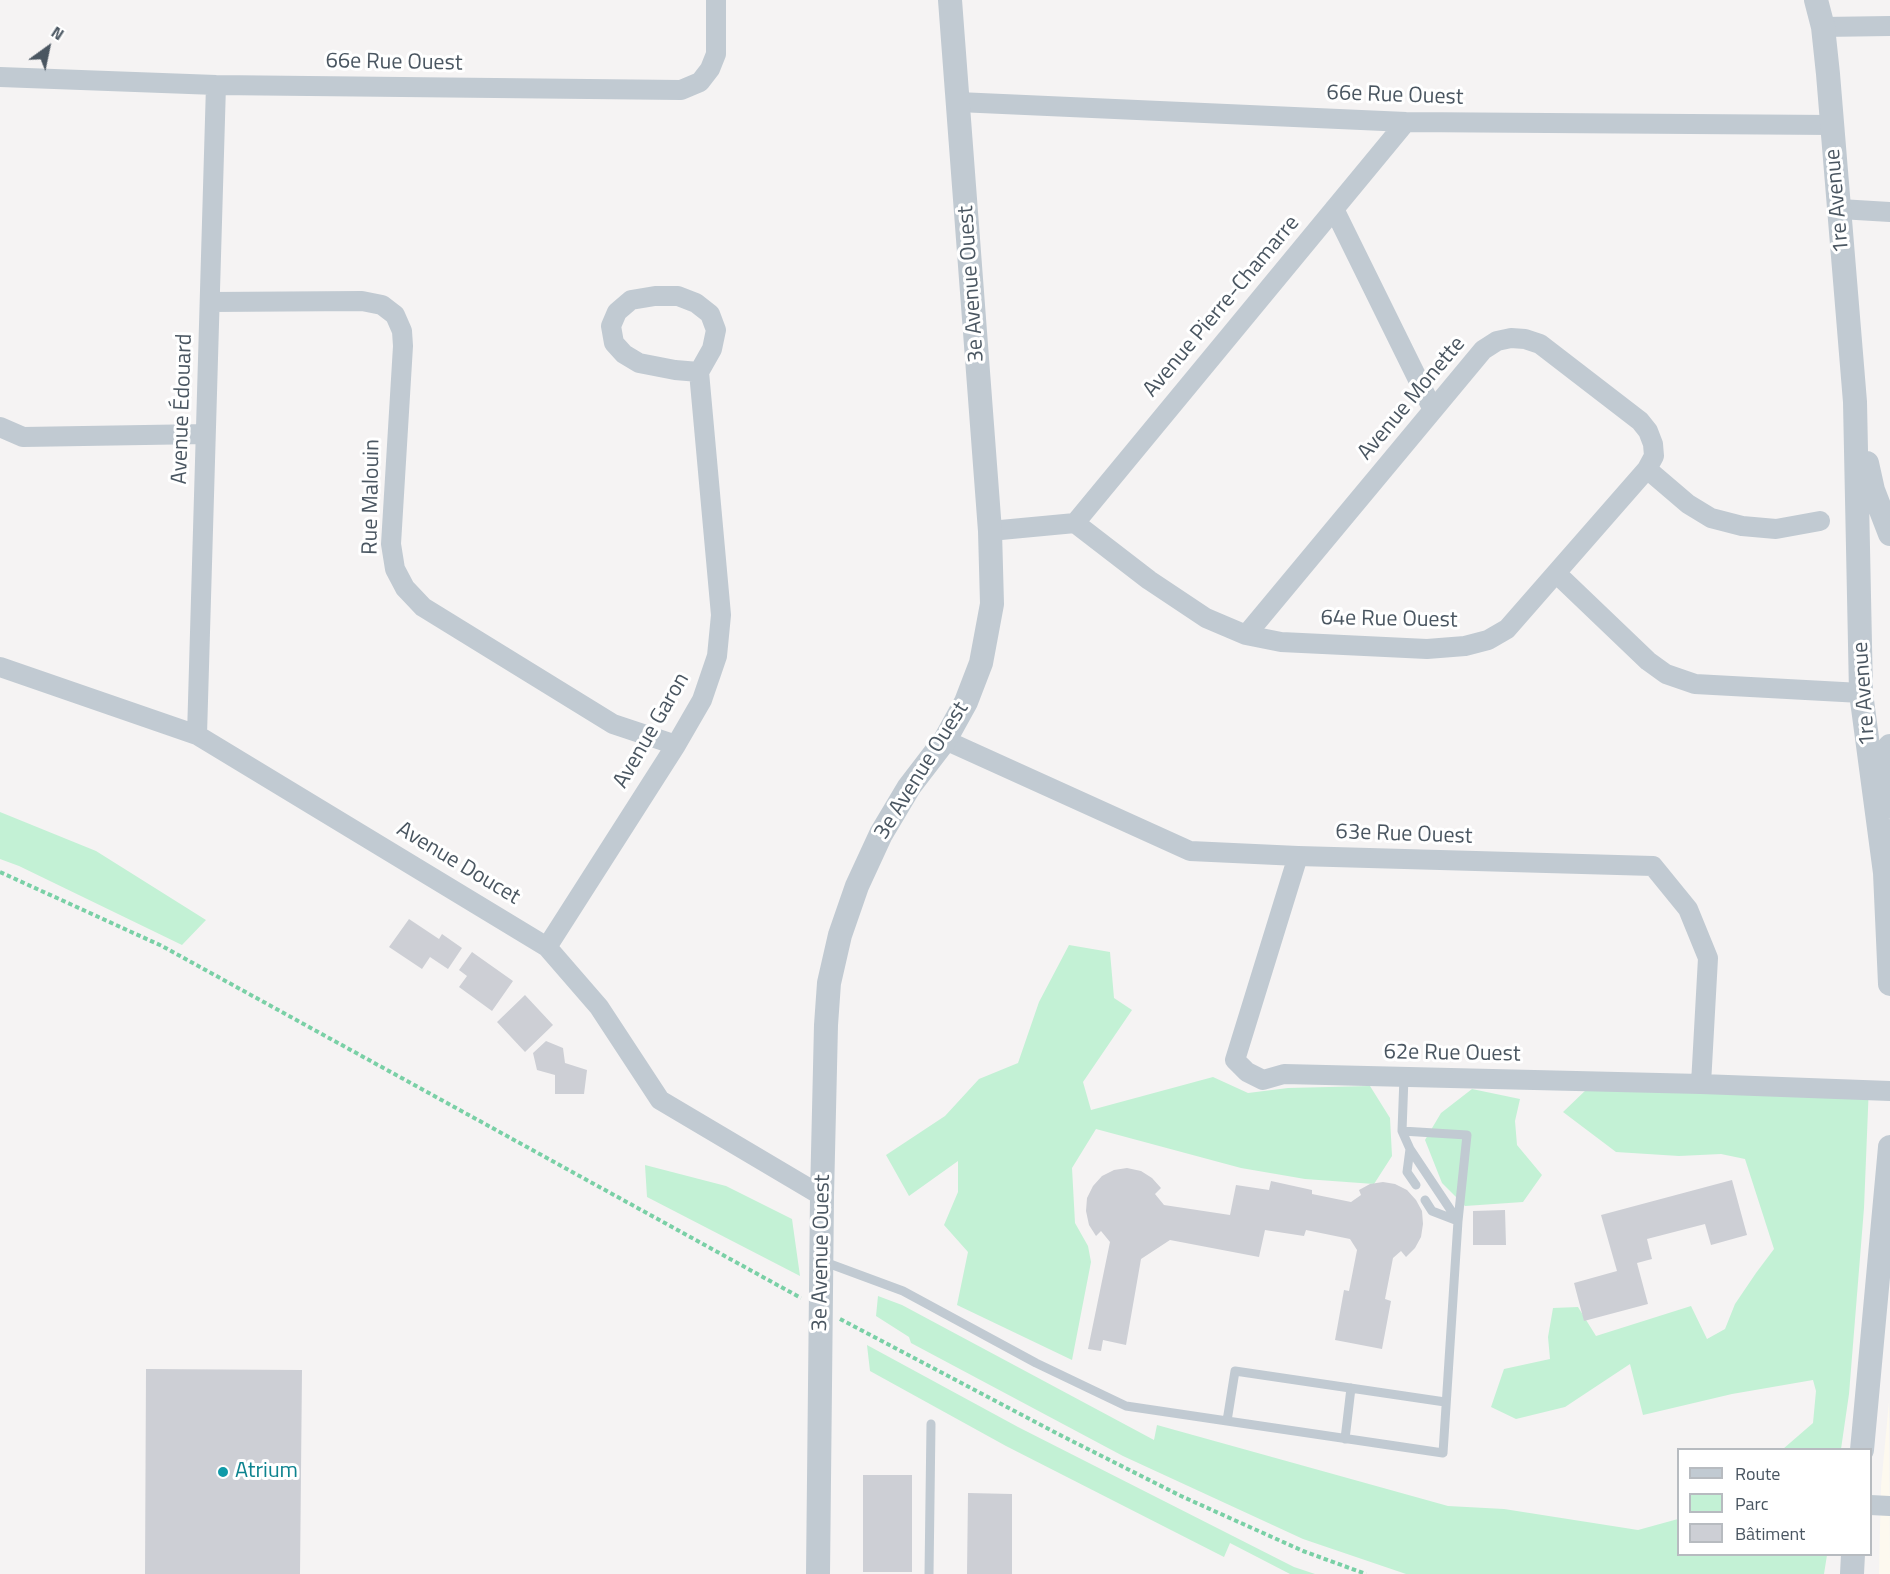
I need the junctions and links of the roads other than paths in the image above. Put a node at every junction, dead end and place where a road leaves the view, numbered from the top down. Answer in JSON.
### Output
{"nodes":[{"id":1,"x":716,"y":0,"type":"edge"},
{"id":2,"x":950,"y":0,"type":"edge"},
{"id":3,"x":1816,"y":0,"type":"edge"},
{"id":4,"x":1890,"y":26,"type":"edge"},
{"id":5,"x":1822,"y":27,"type":"junction"},
{"id":6,"x":0,"y":76,"type":"edge"},
{"id":7,"x":216,"y":85,"type":"junction"},
{"id":8,"x":958,"y":102,"type":"junction"},
{"id":9,"x":1406,"y":122,"type":"junction"},
{"id":10,"x":1832,"y":125,"type":"junction"},
{"id":11,"x":1335,"y":209,"type":"junction"},
{"id":12,"x":1840,"y":209,"type":"junction"},
{"id":13,"x":1890,"y":212,"type":"edge"},
{"id":14,"x":211,"y":302,"type":"junction"},
{"id":15,"x":699,"y":372,"type":"junction"},
{"id":16,"x":1855,"y":402,"type":"junction"},
{"id":17,"x":1433,"y":410,"type":"junction"},
{"id":18,"x":0,"y":427,"type":"edge"},
{"id":19,"x":205,"y":434,"type":"junction"},
{"id":20,"x":1647,"y":469,"type":"junction"},
{"id":21,"x":1820,"y":521,"type":"dead end"},
{"id":22,"x":1075,"y":523,"type":"junction"},
{"id":23,"x":990,"y":531,"type":"junction"},
{"id":24,"x":1890,"y":534,"type":"edge"},
{"id":25,"x":1556,"y":573,"type":"junction"},
{"id":26,"x":1246,"y":635,"type":"junction"},
{"id":27,"x":0,"y":667,"type":"edge"},
{"id":28,"x":1861,"y":693,"type":"junction"},
{"id":29,"x":197,"y":735,"type":"junction"},
{"id":30,"x":945,"y":740,"type":"junction"},
{"id":31,"x":676,"y":745,"type":"junction"},
{"id":32,"x":1890,"y":746,"type":"edge"},
{"id":33,"x":1298,"y":856,"type":"junction"},
{"id":34,"x":1885,"y":873,"type":"junction"},
{"id":35,"x":547,"y":947,"type":"junction"},
{"id":36,"x":1890,"y":984,"type":"edge"},
{"id":37,"x":1404,"y":1077,"type":"junction"},
{"id":38,"x":1701,"y":1084,"type":"junction"},
{"id":39,"x":1890,"y":1091,"type":"edge"},
{"id":40,"x":1402,"y":1131,"type":"junction"},
{"id":41,"x":1890,"y":1147,"type":"edge"},
{"id":42,"x":1410,"y":1149,"type":"junction"},
{"id":43,"x":1416,"y":1185,"type":"dead end"},
{"id":44,"x":822,"y":1196,"type":"junction"},
{"id":45,"x":1425,"y":1200,"type":"dead end"},
{"id":46,"x":1458,"y":1221,"type":"junction"},
{"id":47,"x":822,"y":1261,"type":"junction"},
{"id":48,"x":1351,"y":1388,"type":"junction"},
{"id":49,"x":1444,"y":1402,"type":"junction"},
{"id":50,"x":1227,"y":1421,"type":"junction"},
{"id":51,"x":931,"y":1424,"type":"dead end"},
{"id":52,"x":1345,"y":1439,"type":"junction"},
{"id":53,"x":1862,"y":1448,"type":"edge"},
{"id":54,"x":1872,"y":1504,"type":"edge"},
{"id":55,"x":1890,"y":1506,"type":"edge"},
{"id":56,"x":1853,"y":1556,"type":"edge"},
{"id":57,"x":818,"y":1574,"type":"edge"},
{"id":58,"x":929,"y":1574,"type":"edge"},
{"id":59,"x":1852,"y":1574,"type":"edge"}],
"edges":[{"from":1,"to":7,"type":"street","name":"66e Rue Ouest"},
{"from":2,"to":8,"type":"street","name":"3e Avenue Ouest"},
{"from":3,"to":5,"type":"street","name":"1re Avenue"},
{"from":4,"to":5,"type":"street"},
{"from":5,"to":10,"type":"street","name":"1re Avenue"},
{"from":6,"to":7,"type":"street","name":"66e Rue Ouest"},
{"from":7,"to":14,"type":"street","name":"Avenue Édouard"},
{"from":8,"to":9,"type":"street","name":"66e Rue Ouest"},
{"from":8,"to":23,"type":"street","name":"3e Avenue Ouest"},
{"from":9,"to":10,"type":"street","name":"66e Rue Ouest"},
{"from":9,"to":11,"type":"street","name":"Avenue Pierre-Chamarre"},
{"from":10,"to":12,"type":"street","name":"1re Avenue"},
{"from":11,"to":17,"type":"street"},
{"from":11,"to":22,"type":"street","name":"Avenue Pierre-Chamarre"},
{"from":12,"to":13,"type":"street"},
{"from":12,"to":16,"type":"street","name":"1re Avenue"},
{"from":14,"to":19,"type":"street","name":"Avenue Édouard"},
{"from":14,"to":31,"type":"street","name":"Rue Malouin"},
{"from":15,"to":15,"type":"street"},
{"from":15,"to":31,"type":"street","name":"Avenue Garon"},
{"from":16,"to":24,"type":"street","name":"1re Avenue"},
{"from":16,"to":28,"type":"street","name":"1re Avenue"},
{"from":17,"to":20,"type":"street","name":"Avenue Monette"},
{"from":17,"to":26,"type":"street","name":"Avenue Monette"},
{"from":18,"to":19,"type":"street"},
{"from":19,"to":29,"type":"street","name":"Avenue Édouard"},
{"from":20,"to":21,"type":"street"},
{"from":20,"to":25,"type":"street"},
{"from":22,"to":23,"type":"street"},
{"from":22,"to":26,"type":"street","name":"64e Rue Ouest"},
{"from":23,"to":30,"type":"street","name":"3e Avenue Ouest"},
{"from":25,"to":26,"type":"street","name":"64e Rue Ouest"},
{"from":25,"to":28,"type":"street"},
{"from":27,"to":29,"type":"street","name":"Avenue Doucet"},
{"from":28,"to":34,"type":"street","name":"1re Avenue"},
{"from":29,"to":35,"type":"street","name":"Avenue Doucet"},
{"from":30,"to":33,"type":"street","name":"63e Rue Ouest"},
{"from":30,"to":44,"type":"street","name":"3e Avenue Ouest"},
{"from":31,"to":35,"type":"street","name":"Avenue Garon"},
{"from":32,"to":34,"type":"street"},
{"from":33,"to":37,"type":"street","name":"62e Rue Ouest"},
{"from":33,"to":38,"type":"street","name":"63e Rue Ouest"},
{"from":34,"to":36,"type":"street","name":"1re Avenue"},
{"from":35,"to":44,"type":"street","name":"Avenue Doucet"},
{"from":37,"to":38,"type":"street","name":"62e Rue Ouest"},
{"from":37,"to":40,"type":"lane"},
{"from":38,"to":39,"type":"street","name":"62e Rue Ouest"},
{"from":40,"to":42,"type":"lane"},
{"from":40,"to":46,"type":"lane"},
{"from":41,"to":53,"type":"street"},
{"from":42,"to":43,"type":"lane"},
{"from":42,"to":46,"type":"lane"},
{"from":44,"to":47,"type":"street","name":"3e Avenue Ouest"},
{"from":45,"to":46,"type":"lane"},
{"from":46,"to":49,"type":"lane"},
{"from":47,"to":50,"type":"lane"},
{"from":47,"to":57,"type":"street","name":"3e Avenue Ouest"},
{"from":48,"to":49,"type":"lane"},
{"from":48,"to":50,"type":"lane"},
{"from":48,"to":52,"type":"lane"},
{"from":49,"to":52,"type":"lane"},
{"from":50,"to":52,"type":"lane"},
{"from":51,"to":58,"type":"lane"},
{"from":54,"to":55,"type":"street"},
{"from":56,"to":59,"type":"street"}]}
